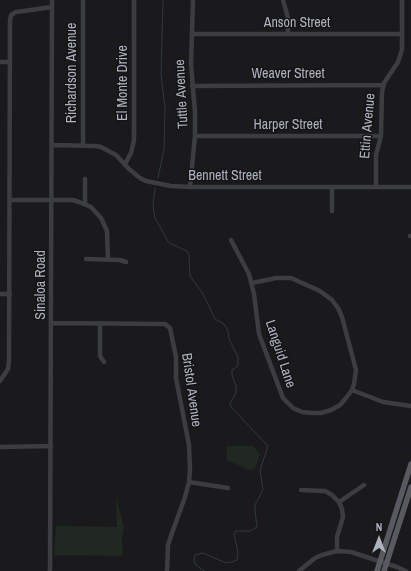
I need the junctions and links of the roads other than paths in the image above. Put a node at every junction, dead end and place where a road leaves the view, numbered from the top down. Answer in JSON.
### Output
{"nodes":[{"id":1,"x":52,"y":0,"type":"edge"},
{"id":2,"x":83,"y":0,"type":"edge"},
{"id":3,"x":134,"y":0,"type":"edge"},
{"id":4,"x":193,"y":0,"type":"edge"},
{"id":5,"x":283,"y":0,"type":"edge"},
{"id":6,"x":402,"y":0,"type":"edge"},
{"id":7,"x":52,"y":7,"type":"junction"},
{"id":8,"x":192,"y":34,"type":"junction"},
{"id":9,"x":288,"y":34,"type":"junction"},
{"id":10,"x":402,"y":34,"type":"junction"},
{"id":11,"x":0,"y":62,"type":"edge"},
{"id":12,"x":10,"y":62,"type":"junction"},
{"id":13,"x":384,"y":85,"type":"junction"},
{"id":14,"x":192,"y":86,"type":"junction"},
{"id":15,"x":195,"y":136,"type":"junction"},
{"id":16,"x":380,"y":136,"type":"junction"},
{"id":17,"x":52,"y":145,"type":"junction"},
{"id":18,"x":83,"y":145,"type":"junction"},
{"id":19,"x":124,"y":164,"type":"junction"},
{"id":20,"x":85,"y":179,"type":"dead end"},
{"id":21,"x":332,"y":187,"type":"junction"},
{"id":22,"x":376,"y":187,"type":"junction"},
{"id":23,"x":411,"y":187,"type":"edge"},
{"id":24,"x":190,"y":188,"type":"junction"},
{"id":25,"x":10,"y":200,"type":"junction"},
{"id":26,"x":52,"y":200,"type":"junction"},
{"id":27,"x":85,"y":204,"type":"junction"},
{"id":28,"x":332,"y":211,"type":"dead end"},
{"id":29,"x":231,"y":240,"type":"dead end"},
{"id":30,"x":86,"y":260,"type":"dead end"},
{"id":31,"x":108,"y":260,"type":"junction"},
{"id":32,"x":126,"y":262,"type":"dead end"},
{"id":33,"x":252,"y":283,"type":"junction"},
{"id":34,"x":0,"y":294,"type":"edge"},
{"id":35,"x":10,"y":294,"type":"junction"},
{"id":36,"x":52,"y":323,"type":"junction"},
{"id":37,"x":100,"y":324,"type":"junction"},
{"id":38,"x":104,"y":362,"type":"dead end"},
{"id":39,"x":0,"y":381,"type":"edge"},
{"id":40,"x":352,"y":390,"type":"junction"},
{"id":41,"x":411,"y":406,"type":"edge"},
{"id":42,"x":51,"y":446,"type":"junction"},
{"id":43,"x":0,"y":447,"type":"edge"},
{"id":44,"x":411,"y":464,"type":"edge"},
{"id":45,"x":189,"y":482,"type":"junction"},
{"id":46,"x":364,"y":485,"type":"dead end"},
{"id":47,"x":411,"y":487,"type":"edge"},
{"id":48,"x":228,"y":488,"type":"dead end"},
{"id":49,"x":302,"y":490,"type":"dead end"},
{"id":50,"x":338,"y":502,"type":"junction"},
{"id":51,"x":337,"y":551,"type":"junction"},
{"id":52,"x":380,"y":562,"type":"junction"},
{"id":53,"x":386,"y":564,"type":"junction"},
{"id":54,"x":50,"y":571,"type":"edge"},
{"id":55,"x":167,"y":571,"type":"edge"},
{"id":56,"x":299,"y":571,"type":"edge"},
{"id":57,"x":377,"y":571,"type":"edge"},
{"id":58,"x":384,"y":571,"type":"edge"},
{"id":59,"x":406,"y":571,"type":"edge"}],
"edges":[{"from":1,"to":7,"type":"street","name":"Sinaloa Road"},
{"from":2,"to":18,"type":"street","name":"Richardson Avenue"},
{"from":3,"to":19,"type":"street","name":"El Monte Drive"},
{"from":4,"to":8,"type":"street","name":"Tuttle Avenue"},
{"from":5,"to":9,"type":"street"},
{"from":6,"to":10,"type":"street","name":"Ettin Avenue"},
{"from":7,"to":12,"type":"street"},
{"from":7,"to":17,"type":"street","name":"Sinaloa Road"},
{"from":8,"to":9,"type":"street","name":"Anson Street"},
{"from":8,"to":14,"type":"street","name":"Tuttle Avenue"},
{"from":9,"to":10,"type":"street","name":"Anson Street"},
{"from":10,"to":13,"type":"street","name":"Ettin Avenue"},
{"from":11,"to":12,"type":"street"},
{"from":12,"to":25,"type":"street"},
{"from":13,"to":14,"type":"street","name":"Weaver Street"},
{"from":13,"to":16,"type":"street","name":"Ettin Avenue"},
{"from":14,"to":15,"type":"street","name":"Tuttle Avenue"},
{"from":15,"to":16,"type":"street","name":"Harper Street"},
{"from":15,"to":24,"type":"street","name":"Tuttle Avenue"},
{"from":16,"to":22,"type":"street","name":"Ettin Avenue"},
{"from":17,"to":18,"type":"street","name":"Bennett Street"},
{"from":17,"to":26,"type":"street","name":"Sinaloa Road"},
{"from":18,"to":19,"type":"street","name":"Bennett Street"},
{"from":19,"to":24,"type":"street","name":"Bennett Street"},
{"from":20,"to":27,"type":"street"},
{"from":21,"to":22,"type":"street","name":"Bennett Street"},
{"from":21,"to":24,"type":"street","name":"Bennett Street"},
{"from":21,"to":28,"type":"street"},
{"from":22,"to":23,"type":"street","name":"Bennett Street"},
{"from":25,"to":26,"type":"street"},
{"from":25,"to":35,"type":"street"},
{"from":26,"to":27,"type":"street"},
{"from":26,"to":36,"type":"street","name":"Sinaloa Road"},
{"from":27,"to":31,"type":"street"},
{"from":29,"to":33,"type":"street","name":"Languid Lane"},
{"from":30,"to":31,"type":"street"},
{"from":31,"to":32,"type":"street"},
{"from":33,"to":40,"type":"street"},
{"from":33,"to":40,"type":"street","name":"Languid Lane"},
{"from":34,"to":35,"type":"street"},
{"from":35,"to":39,"type":"street"},
{"from":36,"to":37,"type":"street","name":"Bristol Avenue"},
{"from":36,"to":42,"type":"street","name":"Sinaloa Road"},
{"from":37,"to":38,"type":"street"},
{"from":37,"to":45,"type":"street","name":"Bristol Avenue"},
{"from":40,"to":41,"type":"street"},
{"from":42,"to":43,"type":"street"},
{"from":42,"to":54,"type":"street","name":"Sinaloa Road"},
{"from":44,"to":52,"type":"main road"},
{"from":45,"to":48,"type":"street"},
{"from":45,"to":55,"type":"street","name":"Bristol Avenue"},
{"from":46,"to":50,"type":"street"},
{"from":47,"to":53,"type":"main road"},
{"from":49,"to":50,"type":"street"},
{"from":50,"to":51,"type":"street"},
{"from":51,"to":52,"type":"street"},
{"from":51,"to":56,"type":"street"},
{"from":52,"to":53,"type":"street"},
{"from":52,"to":57,"type":"main road"},
{"from":53,"to":58,"type":"main road"},
{"from":53,"to":59,"type":"street"}]}
